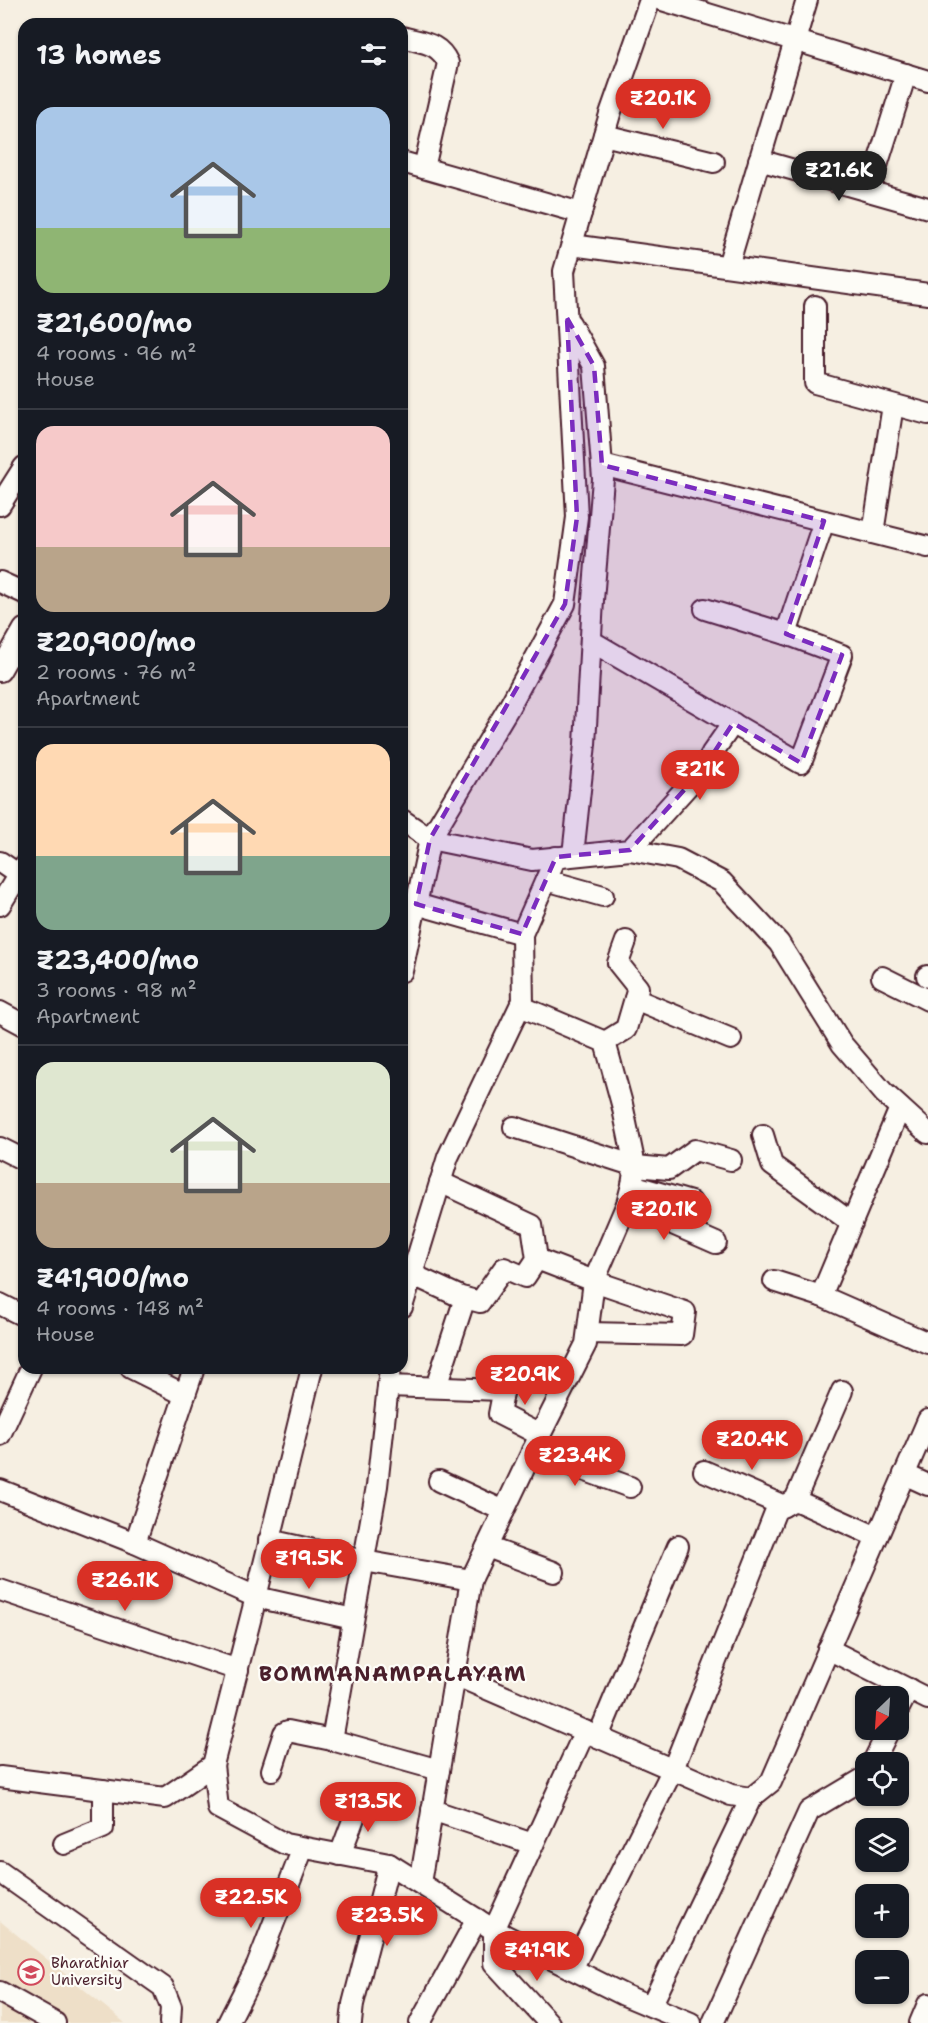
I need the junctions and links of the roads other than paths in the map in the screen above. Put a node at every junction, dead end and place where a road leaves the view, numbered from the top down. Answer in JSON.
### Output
{"nodes":[{"id":1,"x":650,"y":0,"type":"edge"},
{"id":2,"x":662,"y":0,"type":"edge"},
{"id":3,"x":807,"y":0,"type":"edge"},
{"id":4,"x":408,"y":40,"type":"edge"},
{"id":5,"x":795,"y":40,"type":"junction"},
{"id":6,"x":906,"y":74,"type":"junction"},
{"id":7,"x":928,"y":81,"type":"edge"},
{"id":8,"x":604,"y":135,"type":"junction"},
{"id":9,"x":759,"y":160,"type":"junction"},
{"id":10,"x":714,"y":162,"type":"dead end"},
{"id":11,"x":408,"y":164,"type":"edge"},
{"id":12,"x":424,"y":168,"type":"junction"},
{"id":13,"x":869,"y":191,"type":"junction"},
{"id":14,"x":928,"y":208,"type":"edge"},
{"id":15,"x":581,"y":213,"type":"junction"},
{"id":16,"x":572,"y":245,"type":"junction"},
{"id":17,"x":728,"y":266,"type":"junction"},
{"id":18,"x":928,"y":294,"type":"edge"},
{"id":19,"x":815,"y":306,"type":"dead end"},
{"id":20,"x":567,"y":318,"type":"junction"},
{"id":21,"x":893,"y":405,"type":"junction"},
{"id":22,"x":928,"y":414,"type":"edge"},
{"id":23,"x":602,"y":465,"type":"junction"},
{"id":24,"x":18,"y":476,"type":"edge"},
{"id":25,"x":0,"y":505,"type":"edge"},
{"id":26,"x":824,"y":521,"type":"junction"},
{"id":27,"x":873,"y":533,"type":"junction"},
{"id":28,"x":928,"y":547,"type":"edge"},
{"id":29,"x":0,"y":582,"type":"edge"},
{"id":30,"x":18,"y":590,"type":"edge"},
{"id":31,"x":705,"y":609,"type":"dead end"},
{"id":32,"x":786,"y":634,"type":"junction"},
{"id":33,"x":18,"y":640,"type":"edge"},
{"id":34,"x":591,"y":640,"type":"junction"},
{"id":35,"x":0,"y":671,"type":"edge"},
{"id":36,"x":733,"y":723,"type":"junction"},
{"id":37,"x":408,"y":824,"type":"edge"},
{"id":38,"x":430,"y":839,"type":"junction"},
{"id":39,"x":630,"y":849,"type":"junction"},
{"id":40,"x":565,"y":856,"type":"junction"},
{"id":41,"x":0,"y":862,"type":"edge"},
{"id":42,"x":18,"y":869,"type":"edge"},
{"id":43,"x":18,"y":876,"type":"edge"},
{"id":44,"x":546,"y":880,"type":"junction"},
{"id":45,"x":603,"y":896,"type":"dead end"},
{"id":46,"x":416,"y":904,"type":"junction"},
{"id":47,"x":0,"y":905,"type":"edge"},
{"id":48,"x":522,"y":934,"type":"junction"},
{"id":49,"x":626,"y":941,"type":"dead end"},
{"id":50,"x":408,"y":942,"type":"edge"},
{"id":51,"x":882,"y":977,"type":"dead end"},
{"id":52,"x":635,"y":999,"type":"junction"},
{"id":53,"x":928,"y":1000,"type":"edge"},
{"id":54,"x":523,"y":1007,"type":"junction"},
{"id":55,"x":0,"y":1012,"type":"edge"},
{"id":56,"x":18,"y":1022,"type":"edge"},
{"id":57,"x":731,"y":1039,"type":"dead end"},
{"id":58,"x":605,"y":1042,"type":"junction"},
{"id":59,"x":900,"y":1108,"type":"junction"},
{"id":60,"x":514,"y":1127,"type":"dead end"},
{"id":61,"x":928,"y":1133,"type":"edge"},
{"id":62,"x":763,"y":1135,"type":"dead end"},
{"id":63,"x":0,"y":1148,"type":"edge"},
{"id":64,"x":18,"y":1157,"type":"edge"},
{"id":65,"x":731,"y":1161,"type":"dead end"},
{"id":66,"x":440,"y":1182,"type":"junction"},
{"id":67,"x":632,"y":1185,"type":"junction"},
{"id":68,"x":691,"y":1202,"type":"dead end"},
{"id":69,"x":852,"y":1223,"type":"junction"},
{"id":70,"x":716,"y":1243,"type":"dead end"},
{"id":71,"x":537,"y":1259,"type":"junction"},
{"id":72,"x":411,"y":1274,"type":"junction"},
{"id":73,"x":594,"y":1281,"type":"junction"},
{"id":74,"x":774,"y":1281,"type":"dead end"},
{"id":75,"x":408,"y":1285,"type":"edge"},
{"id":76,"x":820,"y":1296,"type":"junction"},
{"id":77,"x":465,"y":1298,"type":"junction"},
{"id":78,"x":0,"y":1304,"type":"edge"},
{"id":79,"x":18,"y":1313,"type":"edge"},
{"id":80,"x":588,"y":1333,"type":"junction"},
{"id":81,"x":928,"y":1343,"type":"edge"},
{"id":82,"x":28,"y":1374,"type":"edge"},
{"id":83,"x":143,"y":1374,"type":"edge"},
{"id":84,"x":192,"y":1374,"type":"edge"},
{"id":85,"x":310,"y":1374,"type":"edge"},
{"id":86,"x":389,"y":1377,"type":"edge"},
{"id":87,"x":436,"y":1387,"type":"junction"},
{"id":88,"x":842,"y":1391,"type":"dead end"},
{"id":89,"x":185,"y":1395,"type":"junction"},
{"id":90,"x":928,"y":1420,"type":"edge"},
{"id":91,"x":0,"y":1435,"type":"edge"},
{"id":92,"x":536,"y":1443,"type":"junction"},
{"id":93,"x":704,"y":1471,"type":"dead end"},
{"id":94,"x":904,"y":1474,"type":"junction"},
{"id":95,"x":439,"y":1481,"type":"dead end"},
{"id":96,"x":928,"y":1485,"type":"edge"},
{"id":97,"x":630,"y":1487,"type":"dead end"},
{"id":98,"x":0,"y":1490,"type":"edge"},
{"id":99,"x":789,"y":1503,"type":"junction"},
{"id":100,"x":504,"y":1511,"type":"junction"},
{"id":101,"x":877,"y":1537,"type":"junction"},
{"id":102,"x":269,"y":1540,"type":"junction"},
{"id":103,"x":135,"y":1543,"type":"junction"},
{"id":104,"x":678,"y":1546,"type":"dead end"},
{"id":105,"x":487,"y":1547,"type":"junction"},
{"id":106,"x":364,"y":1561,"type":"junction"},
{"id":107,"x":555,"y":1572,"type":"dead end"},
{"id":108,"x":471,"y":1580,"type":"junction"},
{"id":109,"x":0,"y":1590,"type":"edge"},
{"id":110,"x":256,"y":1597,"type":"junction"},
{"id":111,"x":353,"y":1619,"type":"junction"},
{"id":112,"x":828,"y":1649,"type":"junction"},
{"id":113,"x":238,"y":1670,"type":"junction"},
{"id":114,"x":455,"y":1675,"type":"junction"},
{"id":115,"x":922,"y":1693,"type":"edge"},
{"id":116,"x":909,"y":1702,"type":"edge"},
{"id":117,"x":591,"y":1734,"type":"junction"},
{"id":118,"x":332,"y":1740,"type":"junction"},
{"id":119,"x":213,"y":1765,"type":"junction"},
{"id":120,"x":272,"y":1770,"type":"dead end"},
{"id":121,"x":439,"y":1770,"type":"junction"},
{"id":122,"x":673,"y":1770,"type":"junction"},
{"id":123,"x":0,"y":1777,"type":"edge"},
{"id":124,"x":855,"y":1784,"type":"edge"},
{"id":125,"x":103,"y":1790,"type":"junction"},
{"id":126,"x":751,"y":1798,"type":"junction"},
{"id":127,"x":360,"y":1799,"type":"dead end"},
{"id":128,"x":432,"y":1810,"type":"junction"},
{"id":129,"x":64,"y":1844,"type":"dead end"},
{"id":130,"x":533,"y":1844,"type":"junction"},
{"id":131,"x":303,"y":1848,"type":"junction"},
{"id":132,"x":340,"y":1855,"type":"junction"},
{"id":133,"x":388,"y":1864,"type":"junction"},
{"id":134,"x":0,"y":1872,"type":"edge"},
{"id":135,"x":420,"y":1883,"type":"junction"},
{"id":136,"x":477,"y":1919,"type":"junction"},
{"id":137,"x":494,"y":1930,"type":"junction"},
{"id":138,"x":572,"y":1969,"type":"junction"},
{"id":139,"x":0,"y":1992,"type":"edge"},
{"id":140,"x":928,"y":2004,"type":"edge"},
{"id":141,"x":651,"y":2006,"type":"junction"},
{"id":142,"x":55,"y":2023,"type":"edge"},
{"id":143,"x":170,"y":2023,"type":"edge"},
{"id":144,"x":228,"y":2023,"type":"edge"},
{"id":145,"x":351,"y":2023,"type":"edge"},
{"id":146,"x":420,"y":2023,"type":"edge"},
{"id":147,"x":549,"y":2023,"type":"edge"},
{"id":148,"x":691,"y":2023,"type":"edge"},
{"id":149,"x":713,"y":2023,"type":"edge"},
{"id":150,"x":920,"y":2023,"type":"edge"}],
"edges":[{"from":1,"to":8,"type":"street"},
{"from":2,"to":5,"type":"street"},
{"from":3,"to":5,"type":"street"},
{"from":4,"to":12,"type":"street"},
{"from":5,"to":6,"type":"street"},
{"from":5,"to":9,"type":"street"},
{"from":6,"to":7,"type":"street"},
{"from":6,"to":13,"type":"street"},
{"from":8,"to":10,"type":"street"},
{"from":8,"to":15,"type":"street"},
{"from":9,"to":13,"type":"street"},
{"from":9,"to":17,"type":"street"},
{"from":11,"to":12,"type":"street"},
{"from":12,"to":15,"type":"street"},
{"from":13,"to":14,"type":"street"},
{"from":15,"to":16,"type":"street"},
{"from":16,"to":17,"type":"street"},
{"from":16,"to":20,"type":"street"},
{"from":17,"to":18,"type":"street"},
{"from":19,"to":21,"type":"street"},
{"from":20,"to":23,"type":"street"},
{"from":20,"to":38,"type":"street"},
{"from":21,"to":22,"type":"street"},
{"from":21,"to":27,"type":"street"},
{"from":23,"to":26,"type":"street"},
{"from":23,"to":34,"type":"street"},
{"from":24,"to":25,"type":"street"},
{"from":26,"to":27,"type":"street"},
{"from":26,"to":32,"type":"street"},
{"from":27,"to":28,"type":"street"},
{"from":29,"to":30,"type":"street"},
{"from":31,"to":32,"type":"street"},
{"from":32,"to":36,"type":"street"},
{"from":33,"to":35,"type":"street"},
{"from":34,"to":36,"type":"street"},
{"from":34,"to":40,"type":"street"},
{"from":36,"to":39,"type":"street"},
{"from":37,"to":38,"type":"street"},
{"from":38,"to":40,"type":"street"},
{"from":38,"to":46,"type":"street"},
{"from":39,"to":40,"type":"street"},
{"from":39,"to":59,"type":"street"},
{"from":40,"to":44,"type":"street"},
{"from":41,"to":42,"type":"street"},
{"from":43,"to":47,"type":"street"},
{"from":44,"to":45,"type":"street"},
{"from":44,"to":48,"type":"street"},
{"from":46,"to":48,"type":"street"},
{"from":46,"to":50,"type":"street"},
{"from":48,"to":54,"type":"street"},
{"from":49,"to":52,"type":"street"},
{"from":51,"to":53,"type":"street"},
{"from":52,"to":57,"type":"street"},
{"from":52,"to":58,"type":"street"},
{"from":54,"to":58,"type":"street"},
{"from":54,"to":66,"type":"street"},
{"from":55,"to":56,"type":"street"},
{"from":58,"to":67,"type":"street"},
{"from":59,"to":61,"type":"street"},
{"from":59,"to":69,"type":"street"},
{"from":60,"to":67,"type":"street"},
{"from":62,"to":69,"type":"street"},
{"from":63,"to":64,"type":"street"},
{"from":65,"to":67,"type":"street"},
{"from":66,"to":71,"type":"street"},
{"from":66,"to":72,"type":"street"},
{"from":67,"to":68,"type":"street"},
{"from":67,"to":70,"type":"street"},
{"from":67,"to":73,"type":"street"},
{"from":69,"to":76,"type":"street"},
{"from":71,"to":73,"type":"street"},
{"from":71,"to":77,"type":"street"},
{"from":72,"to":75,"type":"street"},
{"from":72,"to":77,"type":"street"},
{"from":73,"to":80,"type":"street"},
{"from":73,"to":80,"type":"street"},
{"from":74,"to":76,"type":"street"},
{"from":76,"to":81,"type":"street"},
{"from":77,"to":87,"type":"street"},
{"from":78,"to":79,"type":"street"},
{"from":80,"to":92,"type":"street"},
{"from":82,"to":91,"type":"street"},
{"from":83,"to":89,"type":"street"},
{"from":84,"to":89,"type":"street"},
{"from":85,"to":102,"type":"street"},
{"from":86,"to":87,"type":"street"},
{"from":86,"to":106,"type":"street"},
{"from":87,"to":92,"type":"street"},
{"from":88,"to":99,"type":"street"},
{"from":89,"to":103,"type":"street"},
{"from":90,"to":94,"type":"street"},
{"from":92,"to":97,"type":"street"},
{"from":92,"to":100,"type":"street"},
{"from":93,"to":99,"type":"street"},
{"from":94,"to":96,"type":"street"},
{"from":94,"to":101,"type":"street"},
{"from":95,"to":100,"type":"street"},
{"from":98,"to":103,"type":"street"},
{"from":99,"to":101,"type":"street"},
{"from":99,"to":122,"type":"street"},
{"from":100,"to":105,"type":"street"},
{"from":101,"to":112,"type":"street"},
{"from":102,"to":106,"type":"street"},
{"from":102,"to":110,"type":"street"},
{"from":103,"to":110,"type":"street"},
{"from":104,"to":117,"type":"street"},
{"from":105,"to":107,"type":"street"},
{"from":105,"to":108,"type":"street"},
{"from":106,"to":108,"type":"street"},
{"from":106,"to":111,"type":"street"},
{"from":108,"to":114,"type":"street"},
{"from":109,"to":113,"type":"street"},
{"from":110,"to":111,"type":"street"},
{"from":110,"to":113,"type":"street"},
{"from":111,"to":118,"type":"street"},
{"from":112,"to":115,"type":"street"},
{"from":112,"to":126,"type":"street"},
{"from":113,"to":119,"type":"street"},
{"from":114,"to":117,"type":"street"},
{"from":114,"to":121,"type":"street"},
{"from":115,"to":116,"type":"street"},
{"from":117,"to":122,"type":"street"},
{"from":117,"to":130,"type":"street"},
{"from":118,"to":120,"type":"street"},
{"from":118,"to":121,"type":"street"},
{"from":119,"to":125,"type":"street"},
{"from":119,"to":131,"type":"street"},
{"from":121,"to":128,"type":"street"},
{"from":122,"to":126,"type":"street"},
{"from":122,"to":138,"type":"street"},
{"from":123,"to":125,"type":"street"},
{"from":124,"to":149,"type":"street"},
{"from":125,"to":129,"type":"street"},
{"from":126,"to":141,"type":"street"},
{"from":127,"to":132,"type":"street"},
{"from":128,"to":130,"type":"street"},
{"from":128,"to":135,"type":"street"},
{"from":130,"to":137,"type":"street"},
{"from":131,"to":132,"type":"street"},
{"from":131,"to":144,"type":"street"},
{"from":132,"to":133,"type":"street"},
{"from":133,"to":135,"type":"street"},
{"from":133,"to":145,"type":"street"},
{"from":134,"to":143,"type":"street"},
{"from":135,"to":136,"type":"street"},
{"from":136,"to":137,"type":"street"},
{"from":136,"to":146,"type":"street"},
{"from":137,"to":138,"type":"street"},
{"from":137,"to":147,"type":"street"},
{"from":138,"to":141,"type":"street"},
{"from":139,"to":142,"type":"street"},
{"from":140,"to":150,"type":"street"},
{"from":141,"to":148,"type":"street"}]}
